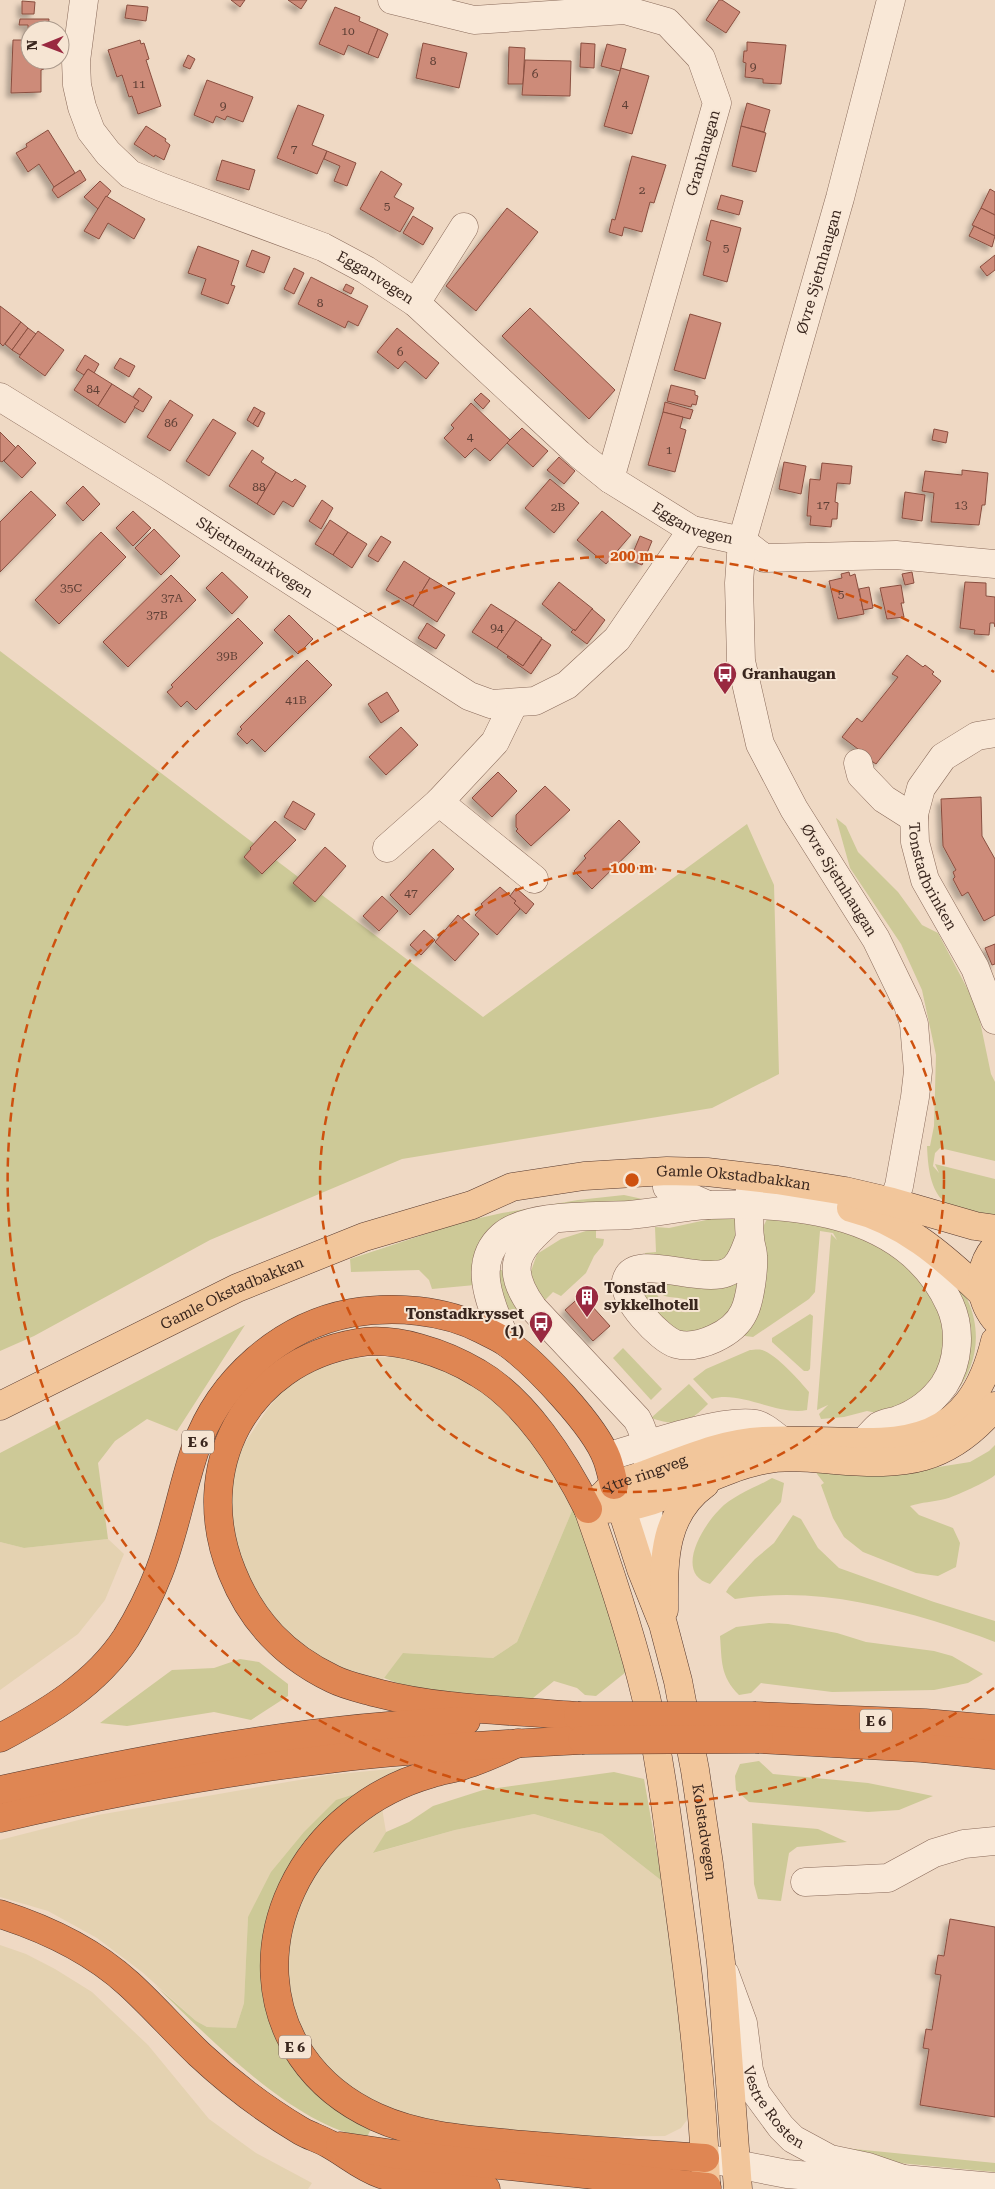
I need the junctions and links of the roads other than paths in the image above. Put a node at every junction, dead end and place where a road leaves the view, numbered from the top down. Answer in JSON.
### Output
{"nodes":[{"id":1,"x":84,"y":0,"type":"edge"},
{"id":2,"x":892,"y":0,"type":"edge"},
{"id":3,"x":412,"y":2,"type":"edge"},
{"id":4,"x":541,"y":8,"type":"edge"},
{"id":5,"x":668,"y":11,"type":"edge"},
{"id":6,"x":464,"y":227,"type":"dead end"},
{"id":7,"x":416,"y":303,"type":"junction"},
{"id":8,"x":0,"y":397,"type":"edge"},
{"id":9,"x":610,"y":479,"type":"junction"},
{"id":10,"x":692,"y":530,"type":"junction"},
{"id":11,"x":742,"y":541,"type":"junction"},
{"id":12,"x":995,"y":564,"type":"edge"},
{"id":13,"x":514,"y":703,"type":"junction"},
{"id":14,"x":995,"y":733,"type":"edge"},
{"id":15,"x":858,"y":763,"type":"dead end"},
{"id":16,"x":439,"y":802,"type":"junction"},
{"id":17,"x":914,"y":818,"type":"junction"},
{"id":18,"x":387,"y":848,"type":"dead end"},
{"id":19,"x":534,"y":879,"type":"dead end"},
{"id":20,"x":985,"y":969,"type":"edge"},
{"id":21,"x":995,"y":1020,"type":"edge"},
{"id":22,"x":667,"y":1187,"type":"junction"},
{"id":23,"x":751,"y":1191,"type":"junction"},
{"id":24,"x":472,"y":1205,"type":"junction"},
{"id":25,"x":706,"y":1205,"type":"junction"},
{"id":26,"x":888,"y":1219,"type":"junction"},
{"id":27,"x":551,"y":1220,"type":"junction"},
{"id":28,"x":995,"y":1229,"type":"edge"},
{"id":29,"x":750,"y":1236,"type":"junction"},
{"id":30,"x":995,"y":1247,"type":"edge"},
{"id":31,"x":981,"y":1292,"type":"junction"},
{"id":32,"x":995,"y":1319,"type":"edge"},
{"id":33,"x":995,"y":1341,"type":"edge"},
{"id":34,"x":507,"y":1343,"type":"junction"},
{"id":35,"x":0,"y":1406,"type":"edge"},
{"id":36,"x":995,"y":1406,"type":"edge"},
{"id":37,"x":781,"y":1440,"type":"junction"},
{"id":38,"x":862,"y":1443,"type":"junction"},
{"id":39,"x":648,"y":1445,"type":"junction"},
{"id":40,"x":607,"y":1457,"type":"junction"},
{"id":41,"x":648,"y":1474,"type":"junction"},
{"id":42,"x":715,"y":1476,"type":"junction"},
{"id":43,"x":618,"y":1497,"type":"junction"},
{"id":44,"x":648,"y":1500,"type":"junction"},
{"id":45,"x":588,"y":1509,"type":"junction"},
{"id":46,"x":664,"y":1624,"type":"junction"},
{"id":47,"x":580,"y":1728,"type":"junction"},
{"id":48,"x":982,"y":1733,"type":"edge"},
{"id":49,"x":0,"y":1738,"type":"edge"},
{"id":50,"x":518,"y":1743,"type":"junction"},
{"id":51,"x":995,"y":1755,"type":"edge"},
{"id":52,"x":995,"y":1765,"type":"edge"},
{"id":53,"x":0,"y":1790,"type":"edge"},
{"id":54,"x":0,"y":1818,"type":"edge"},
{"id":55,"x":995,"y":1842,"type":"edge"},
{"id":56,"x":805,"y":1882,"type":"dead end"},
{"id":57,"x":0,"y":1914,"type":"edge"},
{"id":58,"x":721,"y":1963,"type":"junction"},
{"id":59,"x":329,"y":2144,"type":"junction"},
{"id":60,"x":706,"y":2158,"type":"junction"},
{"id":61,"x":737,"y":2177,"type":"edge"},
{"id":62,"x":903,"y":2179,"type":"junction"},
{"id":63,"x":995,"y":2187,"type":"edge"},
{"id":64,"x":710,"y":2188,"type":"edge"},
{"id":65,"x":486,"y":2189,"type":"edge"}],
"edges":[{"from":1,"to":7,"type":"street","name":"Egganvegen"},
{"from":2,"to":11,"type":"street","name":"Øvre Sjetnhaugan"},
{"from":3,"to":4,"type":"street","name":"Granhaugan"},
{"from":4,"to":5,"type":"street","name":"Granhaugan"},
{"from":5,"to":9,"type":"street","name":"Granhaugan"},
{"from":6,"to":7,"type":"street"},
{"from":7,"to":9,"type":"street","name":"Egganvegen"},
{"from":8,"to":13,"type":"street","name":"Skjetnemarkvegen"},
{"from":9,"to":10,"type":"street","name":"Egganvegen"},
{"from":10,"to":11,"type":"street","name":"Egganvegen"},
{"from":10,"to":13,"type":"street","name":"Skjetnemarkvegen"},
{"from":11,"to":12,"type":"street"},
{"from":11,"to":26,"type":"street","name":"Øvre Sjetnhaugan"},
{"from":13,"to":16,"type":"street"},
{"from":14,"to":17,"type":"street","name":"Tonstadbrinken"},
{"from":15,"to":17,"type":"street"},
{"from":16,"to":18,"type":"street"},
{"from":16,"to":19,"type":"street"},
{"from":17,"to":20,"type":"street","name":"Tonstadbrinken"},
{"from":20,"to":21,"type":"street","name":"Tonstadbrinken"},
{"from":22,"to":23,"type":"main road","name":"Gamle Okstadbakkan"},
{"from":22,"to":24,"type":"main road","name":"Gamle Okstadbakkan"},
{"from":22,"to":25,"type":"street"},
{"from":23,"to":24,"type":"main road","name":"Gamle Okstadbakkan"},
{"from":23,"to":25,"type":"street"},
{"from":23,"to":26,"type":"main road","name":"Gamle Okstadbakkan"},
{"from":23,"to":29,"type":"street"},
{"from":24,"to":35,"type":"main road","name":"Gamle Okstadbakkan"},
{"from":25,"to":27,"type":"street"},
{"from":26,"to":28,"type":"main road","name":"Gamle Okstadbakkan"},
{"from":26,"to":31,"type":"main road","name":"Gamle Okstadbakkan"},
{"from":26,"to":38,"type":"street"},
{"from":27,"to":34,"type":"street"},
{"from":27,"to":39,"type":"street"},
{"from":29,"to":29,"type":"street"},
{"from":30,"to":31,"type":"main road"},
{"from":31,"to":32,"type":"main road"},
{"from":33,"to":38,"type":"main road","name":"Ytre ringveg"},
{"from":34,"to":40,"type":"highway","number":"E 6"},
{"from":34,"to":49,"type":"highway","number":"E 6"},
{"from":36,"to":42,"type":"main road","name":"Ytre ringveg"},
{"from":37,"to":38,"type":"main road","name":"Ytre ringveg"},
{"from":37,"to":39,"type":"street","name":"Ytre ringveg"},
{"from":37,"to":41,"type":"main road","name":"Ytre ringveg"},
{"from":39,"to":40,"type":"street","name":"Ytre ringveg"},
{"from":39,"to":41,"type":"street"},
{"from":40,"to":43,"type":"highway","number":"E 6"},
{"from":41,"to":43,"type":"main road","name":"Ytre ringveg"},
{"from":41,"to":44,"type":"street"},
{"from":42,"to":44,"type":"main road","name":"Ytre ringveg"},
{"from":42,"to":46,"type":"main road","name":"Ytre ringveg"},
{"from":43,"to":44,"type":"main road","name":"Ytre ringveg"},
{"from":43,"to":45,"type":"main road","name":"Ytre ringveg"},
{"from":43,"to":46,"type":"main road","name":"Kolstadvegen"},
{"from":44,"to":46,"type":"street"},
{"from":45,"to":47,"type":"highway","number":"E 6"},
{"from":45,"to":60,"type":"main road"},
{"from":46,"to":58,"type":"main road","name":"Kolstadvegen"},
{"from":47,"to":48,"type":"highway","number":"E 6","bridge":true},
{"from":47,"to":50,"type":"highway","number":"E 6"},
{"from":47,"to":53,"type":"highway","number":"E 6"},
{"from":48,"to":51,"type":"highway","number":"E 6"},
{"from":48,"to":52,"type":"street"},
{"from":50,"to":54,"type":"highway","number":"E 6"},
{"from":50,"to":60,"type":"highway","number":"E 6"},
{"from":55,"to":56,"type":"street"},
{"from":57,"to":59,"type":"highway"},
{"from":58,"to":61,"type":"main road","name":"Kolstadvegen"},
{"from":58,"to":62,"type":"street","name":"Vestre Rosten"},
{"from":59,"to":64,"type":"highway"},
{"from":59,"to":65,"type":"highway"},
{"from":60,"to":61,"type":"street","name":"Vestre Rosten"},
{"from":60,"to":64,"type":"main road"},
{"from":61,"to":62,"type":"street","name":"Vestre Rosten"},
{"from":62,"to":63,"type":"street","name":"Vestre Rosten"}]}
